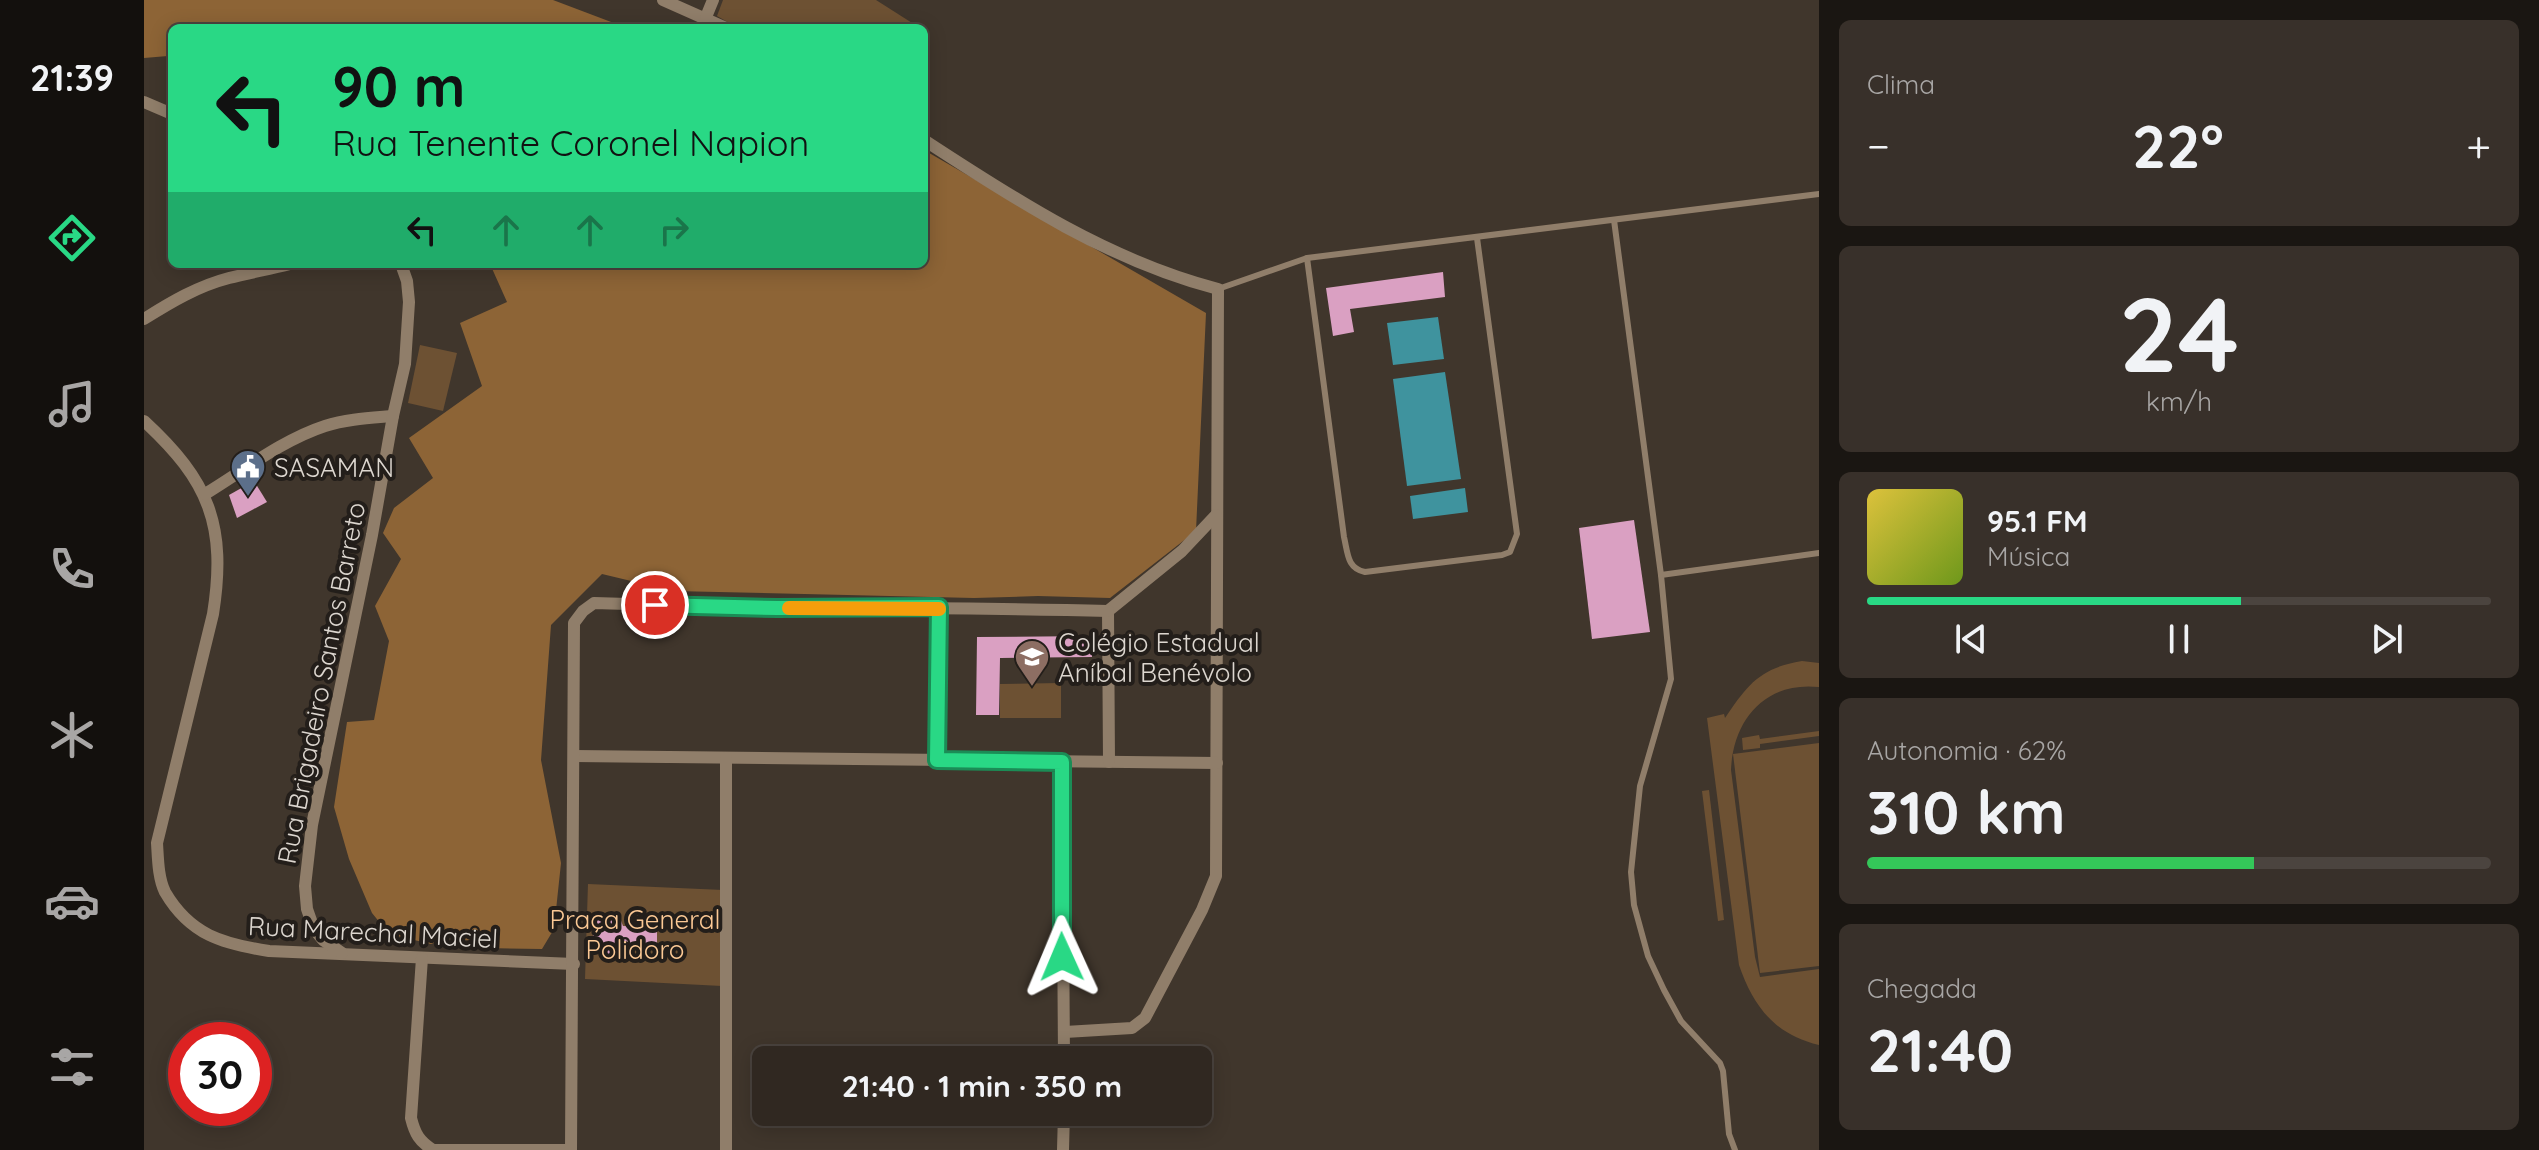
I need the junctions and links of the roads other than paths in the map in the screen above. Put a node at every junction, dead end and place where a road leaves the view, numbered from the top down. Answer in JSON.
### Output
{"nodes":[{"id":1,"x":663,"y":0,"type":"edge"},
{"id":2,"x":713,"y":0,"type":"edge"},
{"id":3,"x":706,"y":17,"type":"junction"},
{"id":4,"x":719,"y":24,"type":"edge"},
{"id":5,"x":144,"y":102,"type":"edge"},
{"id":6,"x":168,"y":112,"type":"edge"},
{"id":7,"x":928,"y":143,"type":"edge"},
{"id":8,"x":1819,"y":194,"type":"edge"},
{"id":9,"x":1614,"y":220,"type":"junction"},
{"id":10,"x":1477,"y":238,"type":"junction"},
{"id":11,"x":1307,"y":258,"type":"junction"},
{"id":12,"x":272,"y":268,"type":"edge"},
{"id":13,"x":402,"y":268,"type":"edge"},
{"id":14,"x":1218,"y":289,"type":"junction"},
{"id":15,"x":144,"y":319,"type":"edge"},
{"id":16,"x":393,"y":416,"type":"junction"},
{"id":17,"x":144,"y":421,"type":"edge"},
{"id":18,"x":205,"y":494,"type":"junction"},
{"id":19,"x":1216,"y":515,"type":"junction"},
{"id":20,"x":1819,"y":553,"type":"edge"},
{"id":21,"x":1661,"y":575,"type":"junction"},
{"id":22,"x":939,"y":607,"type":"junction"},
{"id":23,"x":1108,"y":611,"type":"junction"},
{"id":24,"x":574,"y":756,"type":"junction"},
{"id":25,"x":726,"y":758,"type":"junction"},
{"id":26,"x":937,"y":760,"type":"junction"},
{"id":27,"x":1062,"y":762,"type":"junction"},
{"id":28,"x":1109,"y":762,"type":"junction"},
{"id":29,"x":1217,"y":763,"type":"junction"},
{"id":30,"x":345,"y":955,"type":"junction"},
{"id":31,"x":422,"y":958,"type":"junction"},
{"id":32,"x":574,"y":964,"type":"junction"},
{"id":33,"x":1065,"y":1032,"type":"junction"},
{"id":34,"x":1064,"y":1046,"type":"edge"},
{"id":35,"x":1064,"y":1126,"type":"edge"},
{"id":36,"x":571,"y":1150,"type":"edge"},
{"id":37,"x":726,"y":1150,"type":"edge"},
{"id":38,"x":1063,"y":1150,"type":"edge"},
{"id":39,"x":1735,"y":1150,"type":"edge"}],
"edges":[{"from":1,"to":3,"type":"street"},
{"from":2,"to":3,"type":"street"},
{"from":3,"to":4,"type":"street"},
{"from":5,"to":6,"type":"street"},
{"from":7,"to":14,"type":"street"},
{"from":8,"to":9,"type":"lane"},
{"from":9,"to":10,"type":"lane"},
{"from":9,"to":21,"type":"lane"},
{"from":10,"to":11,"type":"lane"},
{"from":10,"to":11,"type":"lane"},
{"from":11,"to":14,"type":"lane"},
{"from":12,"to":15,"type":"street"},
{"from":13,"to":16,"type":"street","name":"Rua Brigadeiro Santos Barreto"},
{"from":14,"to":19,"type":"street"},
{"from":16,"to":18,"type":"street"},
{"from":16,"to":30,"type":"street","name":"Rua Brigadeiro Santos Barreto"},
{"from":17,"to":18,"type":"street","name":"Rua Marechal Maciel"},
{"from":18,"to":30,"type":"street","name":"Rua Marechal Maciel"},
{"from":19,"to":23,"type":"street"},
{"from":19,"to":29,"type":"street"},
{"from":20,"to":21,"type":"lane"},
{"from":21,"to":39,"type":"lane"},
{"from":22,"to":23,"type":"street"},
{"from":22,"to":24,"type":"street"},
{"from":22,"to":26,"type":"street"},
{"from":23,"to":28,"type":"street"},
{"from":24,"to":25,"type":"street"},
{"from":24,"to":32,"type":"street"},
{"from":25,"to":26,"type":"street"},
{"from":25,"to":37,"type":"street"},
{"from":26,"to":27,"type":"street"},
{"from":27,"to":28,"type":"street"},
{"from":27,"to":33,"type":"street"},
{"from":28,"to":29,"type":"street"},
{"from":29,"to":33,"type":"street"},
{"from":30,"to":31,"type":"street","name":"Rua Marechal Maciel"},
{"from":31,"to":32,"type":"street","name":"Rua Marechal Maciel"},
{"from":31,"to":36,"type":"street"},
{"from":32,"to":36,"type":"street"},
{"from":33,"to":34,"type":"street"},
{"from":35,"to":38,"type":"street"}]}
